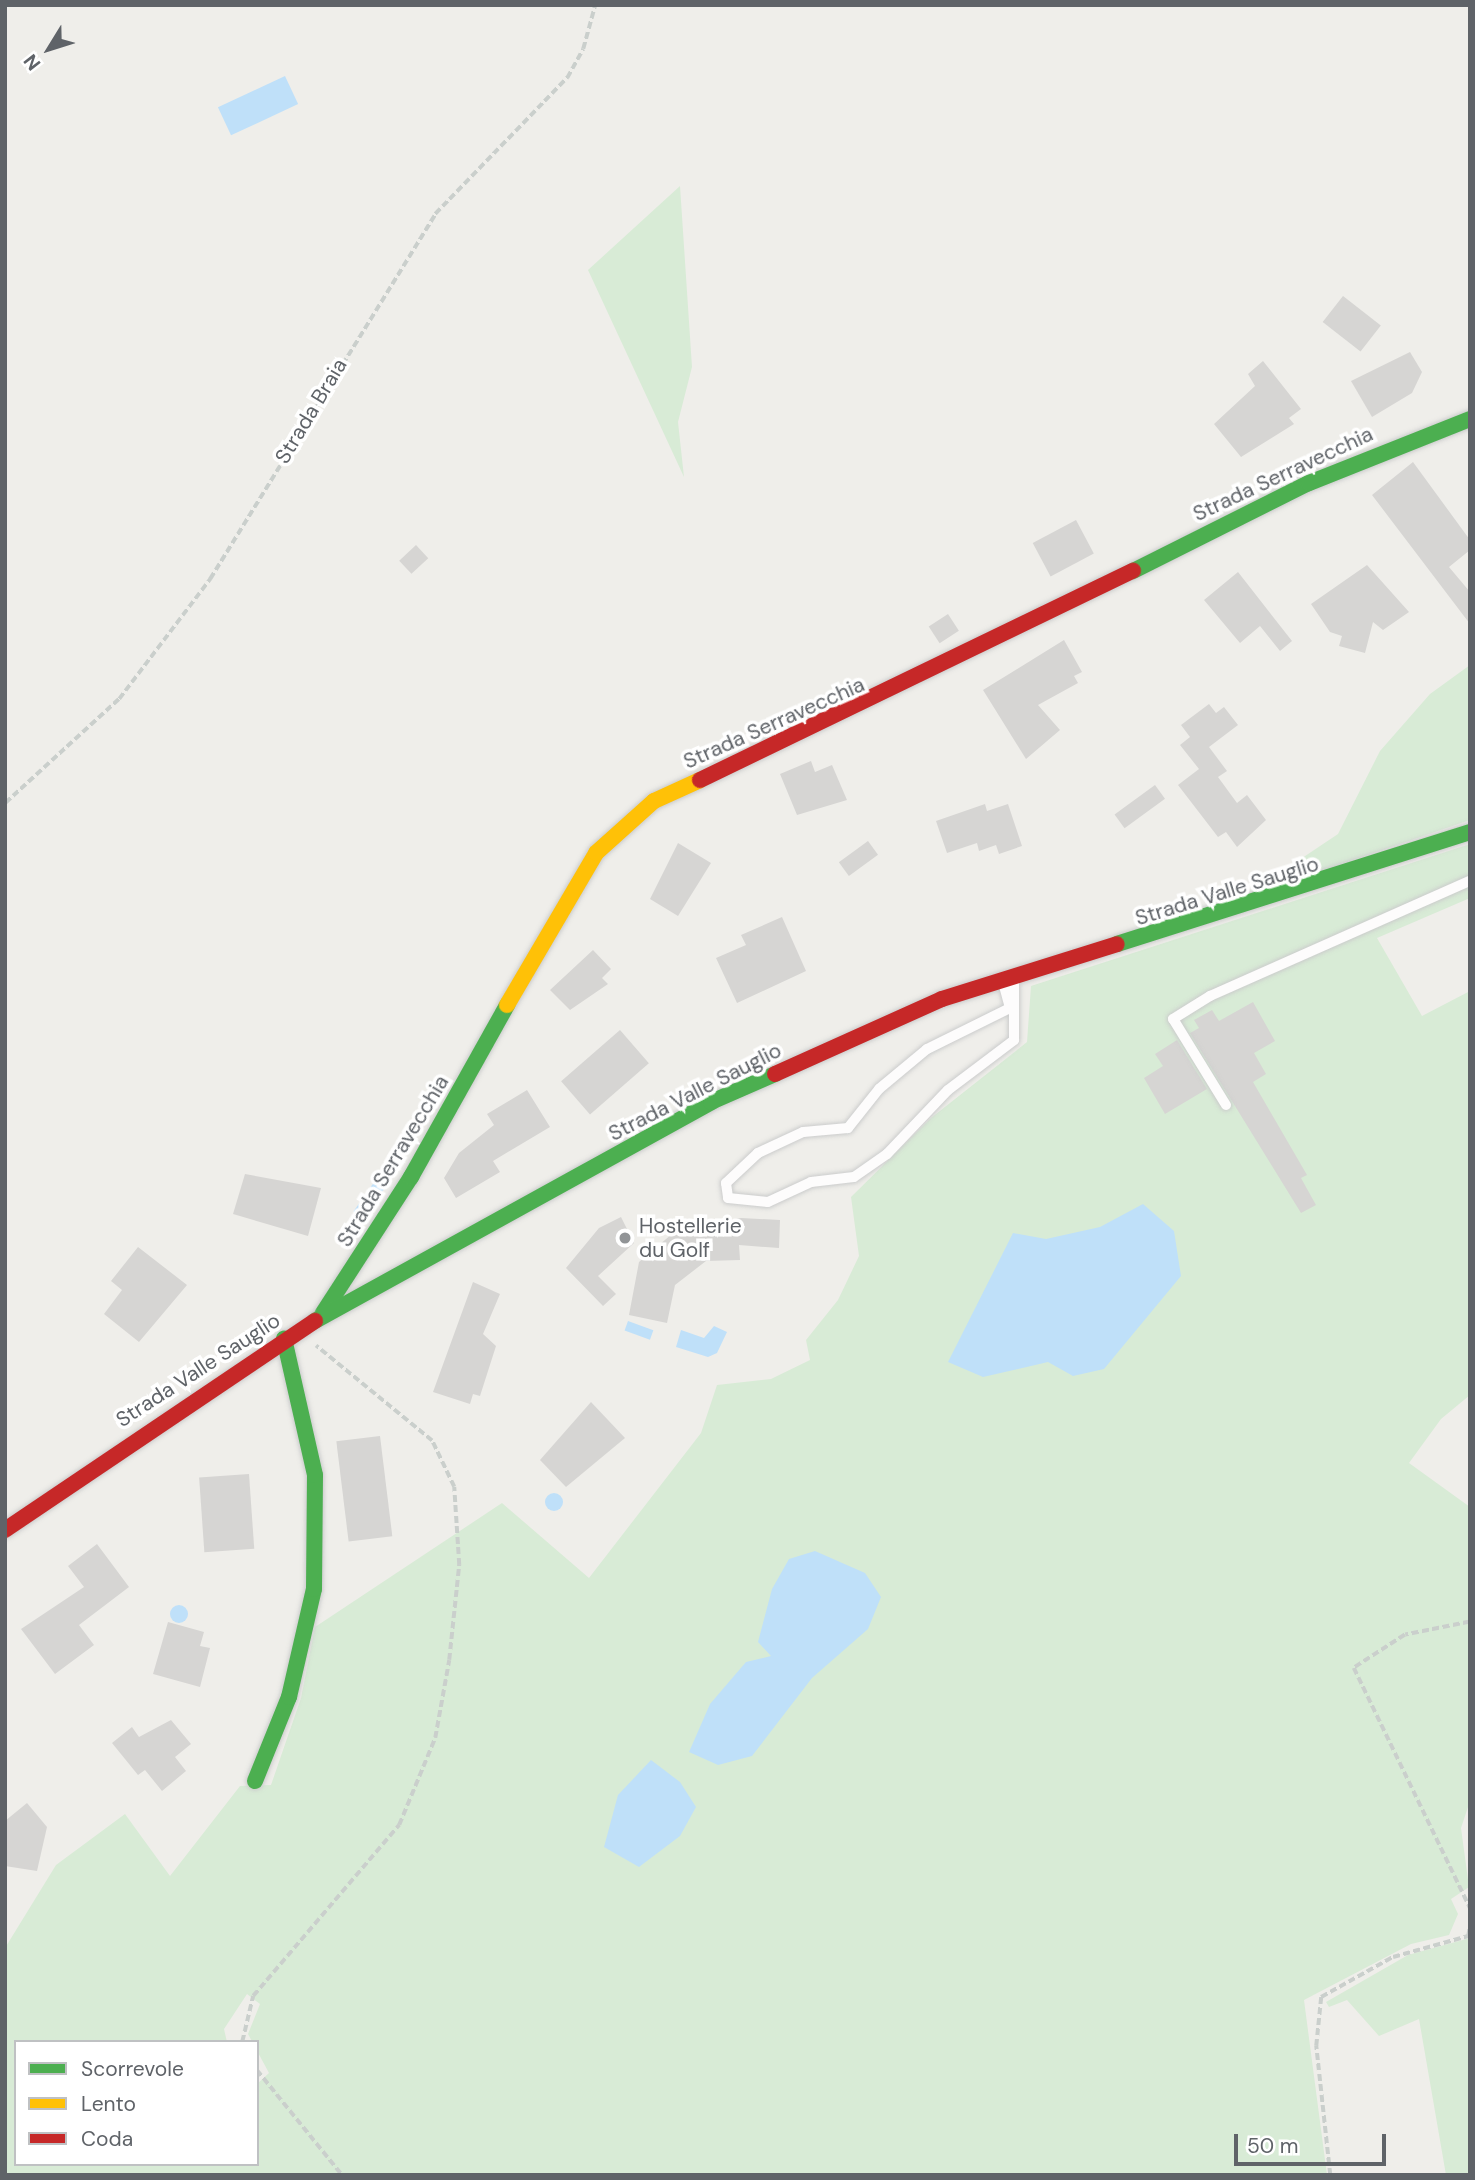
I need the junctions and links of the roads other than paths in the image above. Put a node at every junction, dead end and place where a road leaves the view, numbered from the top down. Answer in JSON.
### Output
{"nodes":[{"id":1,"x":1470,"y":419,"type":"edge"},
{"id":2,"x":1470,"y":832,"type":"edge"},
{"id":3,"x":1470,"y":881,"type":"edge"},
{"id":4,"x":1008,"y":979,"type":"junction"},
{"id":5,"x":1226,"y":1105,"type":"dead end"},
{"id":6,"x":321,"y":1317,"type":"junction"},
{"id":7,"x":284,"y":1338,"type":"junction"},
{"id":8,"x":5,"y":1530,"type":"edge"},
{"id":9,"x":255,"y":1781,"type":"dead end"}],
"edges":[{"from":1,"to":6,"type":"street","name":"Strada Serravecchia"},
{"from":2,"to":4,"type":"street","name":"Strada Valle Sauglio"},
{"from":3,"to":5,"type":"lane"},
{"from":4,"to":4,"type":"lane"},
{"from":4,"to":6,"type":"street","name":"Strada Valle Sauglio"},
{"from":6,"to":7,"type":"street","name":"Strada Valle Sauglio"},
{"from":7,"to":8,"type":"street","name":"Strada Valle Sauglio"},
{"from":7,"to":9,"type":"street"}]}
